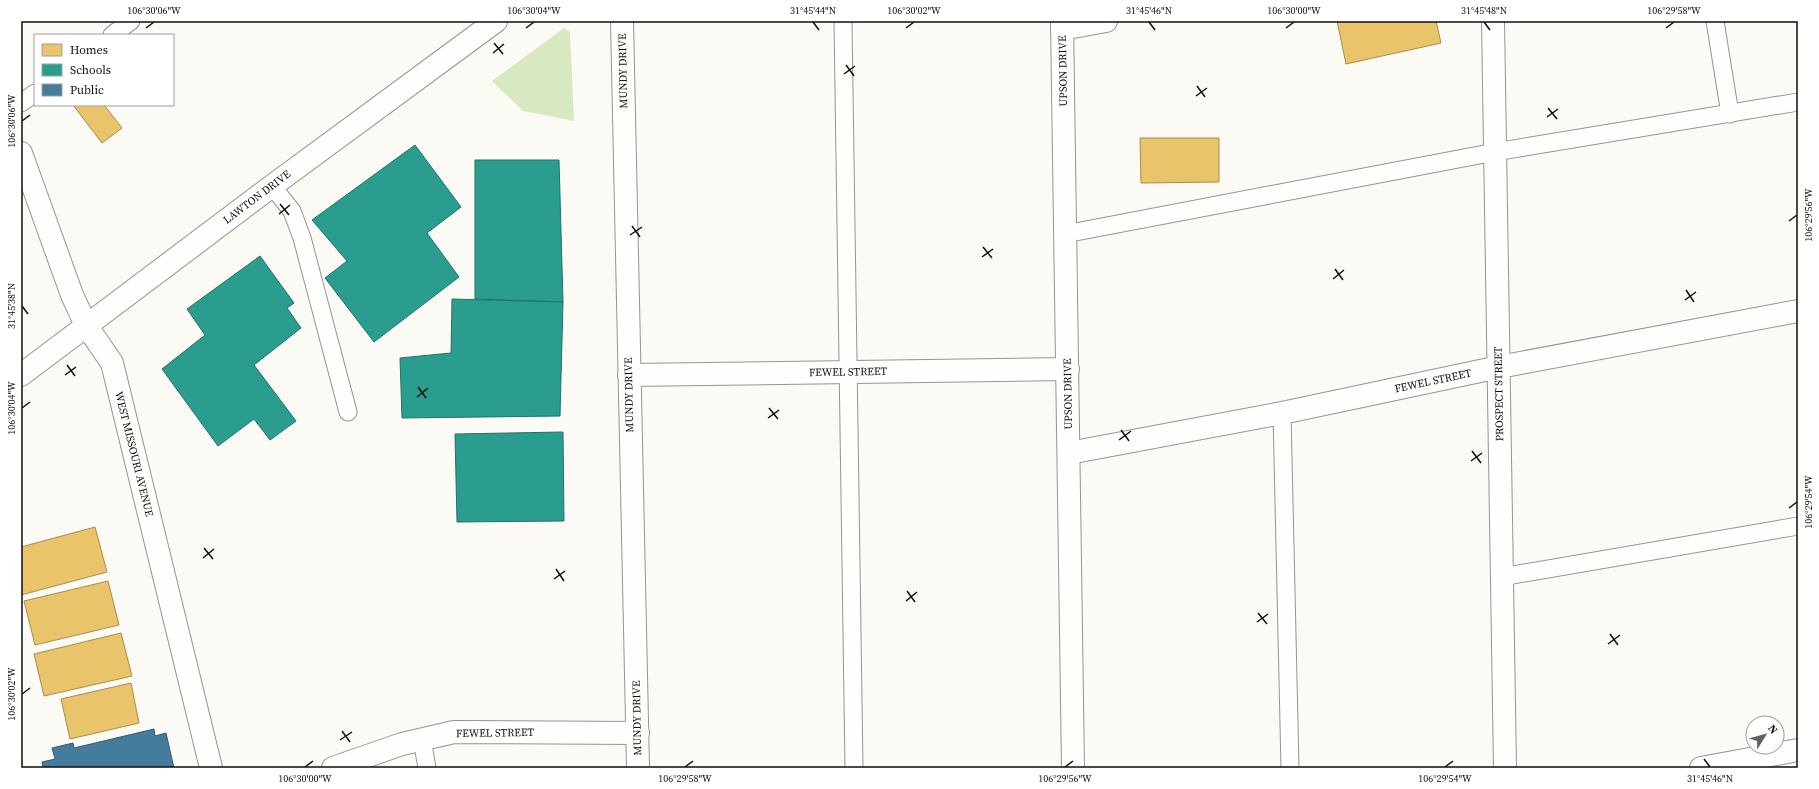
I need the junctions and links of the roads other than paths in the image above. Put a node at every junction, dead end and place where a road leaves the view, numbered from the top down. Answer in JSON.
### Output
{"nodes":[{"id":1,"x":131,"y":21,"type":"edge"},
{"id":2,"x":496,"y":21,"type":"edge"},
{"id":3,"x":622,"y":21,"type":"edge"},
{"id":4,"x":843,"y":21,"type":"edge"},
{"id":5,"x":1106,"y":21,"type":"edge"},
{"id":6,"x":1493,"y":21,"type":"edge"},
{"id":7,"x":1715,"y":21,"type":"edge"},
{"id":8,"x":1062,"y":25,"type":"edge"},
{"id":9,"x":113,"y":34,"type":"edge"},
{"id":10,"x":34,"y":94,"type":"edge"},
{"id":11,"x":1798,"y":102,"type":"edge"},
{"id":12,"x":21,"y":103,"type":"edge"},
{"id":13,"x":1730,"y":114,"type":"junction"},
{"id":14,"x":1495,"y":152,"type":"junction"},
{"id":15,"x":21,"y":153,"type":"edge"},
{"id":16,"x":272,"y":186,"type":"junction"},
{"id":17,"x":1066,"y":234,"type":"junction"},
{"id":18,"x":1798,"y":311,"type":"edge"},
{"id":19,"x":86,"y":325,"type":"junction"},
{"id":20,"x":1499,"y":367,"type":"junction"},
{"id":21,"x":1068,"y":369,"type":"junction"},
{"id":22,"x":848,"y":372,"type":"junction"},
{"id":23,"x":629,"y":374,"type":"junction"},
{"id":24,"x":21,"y":375,"type":"edge"},
{"id":25,"x":348,"y":412,"type":"dead end"},
{"id":26,"x":1282,"y":413,"type":"junction"},
{"id":27,"x":1069,"y":453,"type":"junction"},
{"id":28,"x":1798,"y":526,"type":"edge"},
{"id":29,"x":1501,"y":577,"type":"junction"},
{"id":30,"x":638,"y":733,"type":"junction"},
{"id":31,"x":422,"y":739,"type":"junction"},
{"id":32,"x":1798,"y":750,"type":"edge"},
{"id":33,"x":211,"y":768,"type":"edge"},
{"id":34,"x":333,"y":768,"type":"edge"},
{"id":35,"x":428,"y":768,"type":"edge"},
{"id":36,"x":638,"y":768,"type":"edge"},
{"id":37,"x":854,"y":768,"type":"edge"},
{"id":38,"x":1073,"y":768,"type":"edge"},
{"id":39,"x":1290,"y":768,"type":"edge"},
{"id":40,"x":1505,"y":768,"type":"edge"},
{"id":41,"x":1701,"y":768,"type":"edge"}],
"edges":[{"from":1,"to":9,"type":"lane"},
{"from":2,"to":16,"type":"street","name":"LAWTON DRIVE"},
{"from":3,"to":23,"type":"street","name":"MUNDY DRIVE"},
{"from":4,"to":22,"type":"lane"},
{"from":5,"to":8,"type":"street"},
{"from":6,"to":14,"type":"street","name":"PROSPECT STREET"},
{"from":7,"to":13,"type":"lane"},
{"from":8,"to":17,"type":"street","name":"UPSON DRIVE"},
{"from":10,"to":12,"type":"lane"},
{"from":11,"to":13,"type":"lane"},
{"from":13,"to":14,"type":"lane"},
{"from":14,"to":17,"type":"lane"},
{"from":14,"to":20,"type":"street","name":"PROSPECT STREET"},
{"from":15,"to":19,"type":"street","name":"WEST MISSOURI AVENUE"},
{"from":16,"to":19,"type":"street","name":"LAWTON DRIVE"},
{"from":16,"to":25,"type":"lane"},
{"from":17,"to":21,"type":"street","name":"UPSON DRIVE"},
{"from":18,"to":20,"type":"street","name":"FEWEL STREET"},
{"from":19,"to":24,"type":"street","name":"LAWTON DRIVE"},
{"from":19,"to":33,"type":"street","name":"WEST MISSOURI AVENUE"},
{"from":20,"to":26,"type":"street","name":"FEWEL STREET"},
{"from":20,"to":29,"type":"street","name":"PROSPECT STREET"},
{"from":21,"to":22,"type":"street","name":"FEWEL STREET"},
{"from":21,"to":27,"type":"street","name":"UPSON DRIVE"},
{"from":22,"to":23,"type":"street","name":"FEWEL STREET"},
{"from":22,"to":37,"type":"lane"},
{"from":23,"to":30,"type":"street","name":"MUNDY DRIVE"},
{"from":26,"to":27,"type":"street","name":"FEWEL STREET"},
{"from":26,"to":39,"type":"lane"},
{"from":27,"to":38,"type":"street","name":"UPSON DRIVE"},
{"from":28,"to":29,"type":"lane"},
{"from":29,"to":40,"type":"street","name":"PROSPECT STREET"},
{"from":30,"to":31,"type":"street","name":"FEWEL STREET"},
{"from":30,"to":36,"type":"street","name":"MUNDY DRIVE"},
{"from":31,"to":34,"type":"street","name":"FEWEL STREET"},
{"from":31,"to":35,"type":"lane"},
{"from":32,"to":41,"type":"street"}]}
